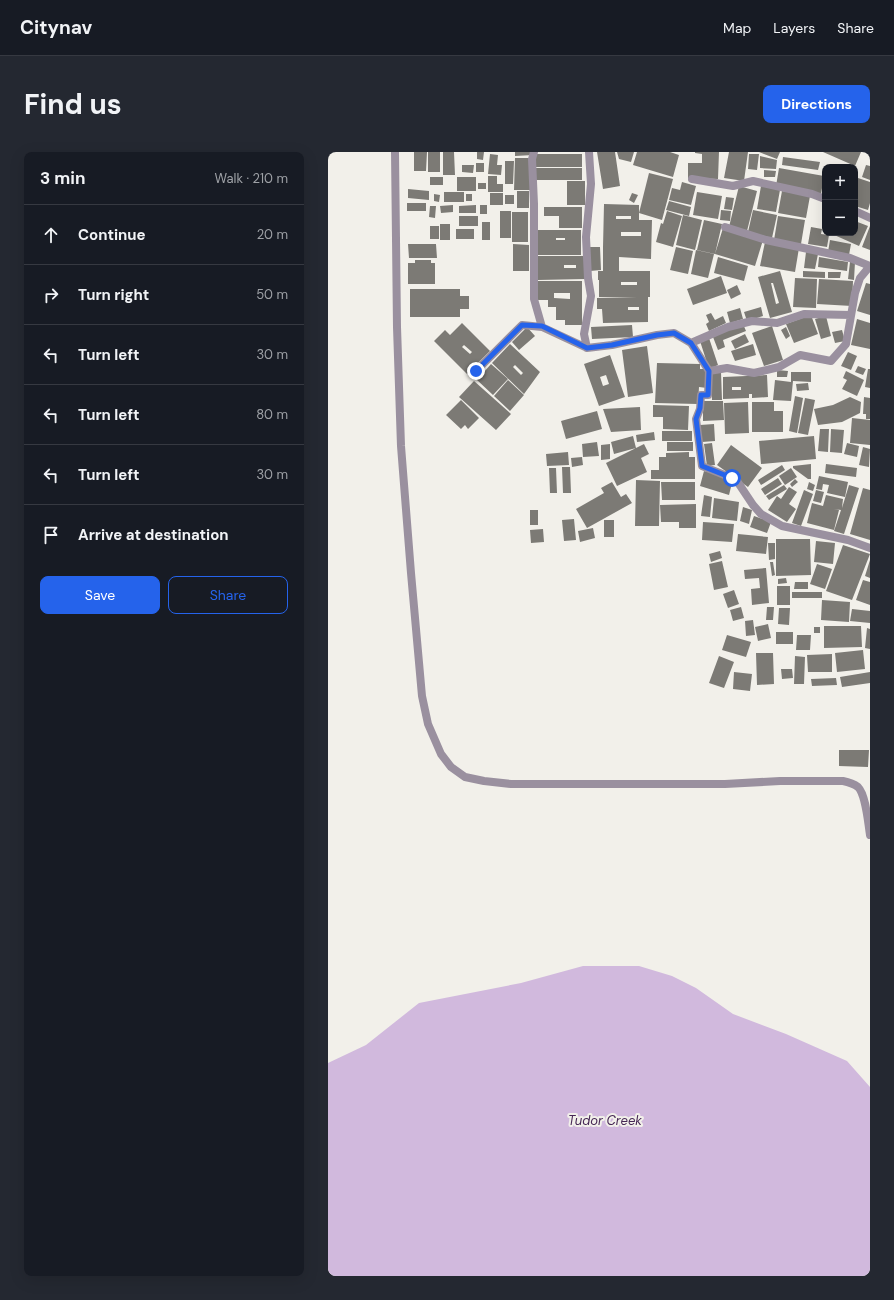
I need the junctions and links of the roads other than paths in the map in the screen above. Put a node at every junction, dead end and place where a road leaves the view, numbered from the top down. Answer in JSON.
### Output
{"nodes":[{"id":1,"x":389,"y":152,"type":"edge"},
{"id":2,"x":395,"y":152,"type":"edge"},
{"id":3,"x":534,"y":152,"type":"edge"},
{"id":4,"x":588,"y":152,"type":"edge"},
{"id":5,"x":396,"y":166,"type":"junction"},
{"id":6,"x":692,"y":179,"type":"dead end"},
{"id":7,"x":822,"y":198,"type":"edge"},
{"id":8,"x":858,"y":212,"type":"edge"},
{"id":9,"x":870,"y":218,"type":"edge"},
{"id":10,"x":725,"y":227,"type":"dead end"},
{"id":11,"x":870,"y":266,"type":"edge"},
{"id":12,"x":851,"y":315,"type":"junction"},
{"id":13,"x":542,"y":326,"type":"junction"},
{"id":14,"x":691,"y":343,"type":"junction"},
{"id":15,"x":587,"y":348,"type":"junction"},
{"id":16,"x":476,"y":371,"type":"dead end"},
{"id":17,"x":709,"y":371,"type":"junction"},
{"id":18,"x":870,"y":548,"type":"edge"},
{"id":19,"x":870,"y":834,"type":"edge"}],
"edges":[{"from":1,"to":5,"type":"street"},
{"from":2,"to":5,"type":"street"},
{"from":3,"to":13,"type":"street"},
{"from":4,"to":15,"type":"street"},
{"from":5,"to":19,"type":"street"},
{"from":6,"to":7,"type":"street"},
{"from":8,"to":9,"type":"street"},
{"from":10,"to":11,"type":"street"},
{"from":11,"to":12,"type":"street"},
{"from":12,"to":14,"type":"street"},
{"from":12,"to":17,"type":"street"},
{"from":13,"to":15,"type":"street"},
{"from":13,"to":16,"type":"street"},
{"from":14,"to":15,"type":"street"},
{"from":14,"to":17,"type":"street"},
{"from":17,"to":18,"type":"street"}]}
